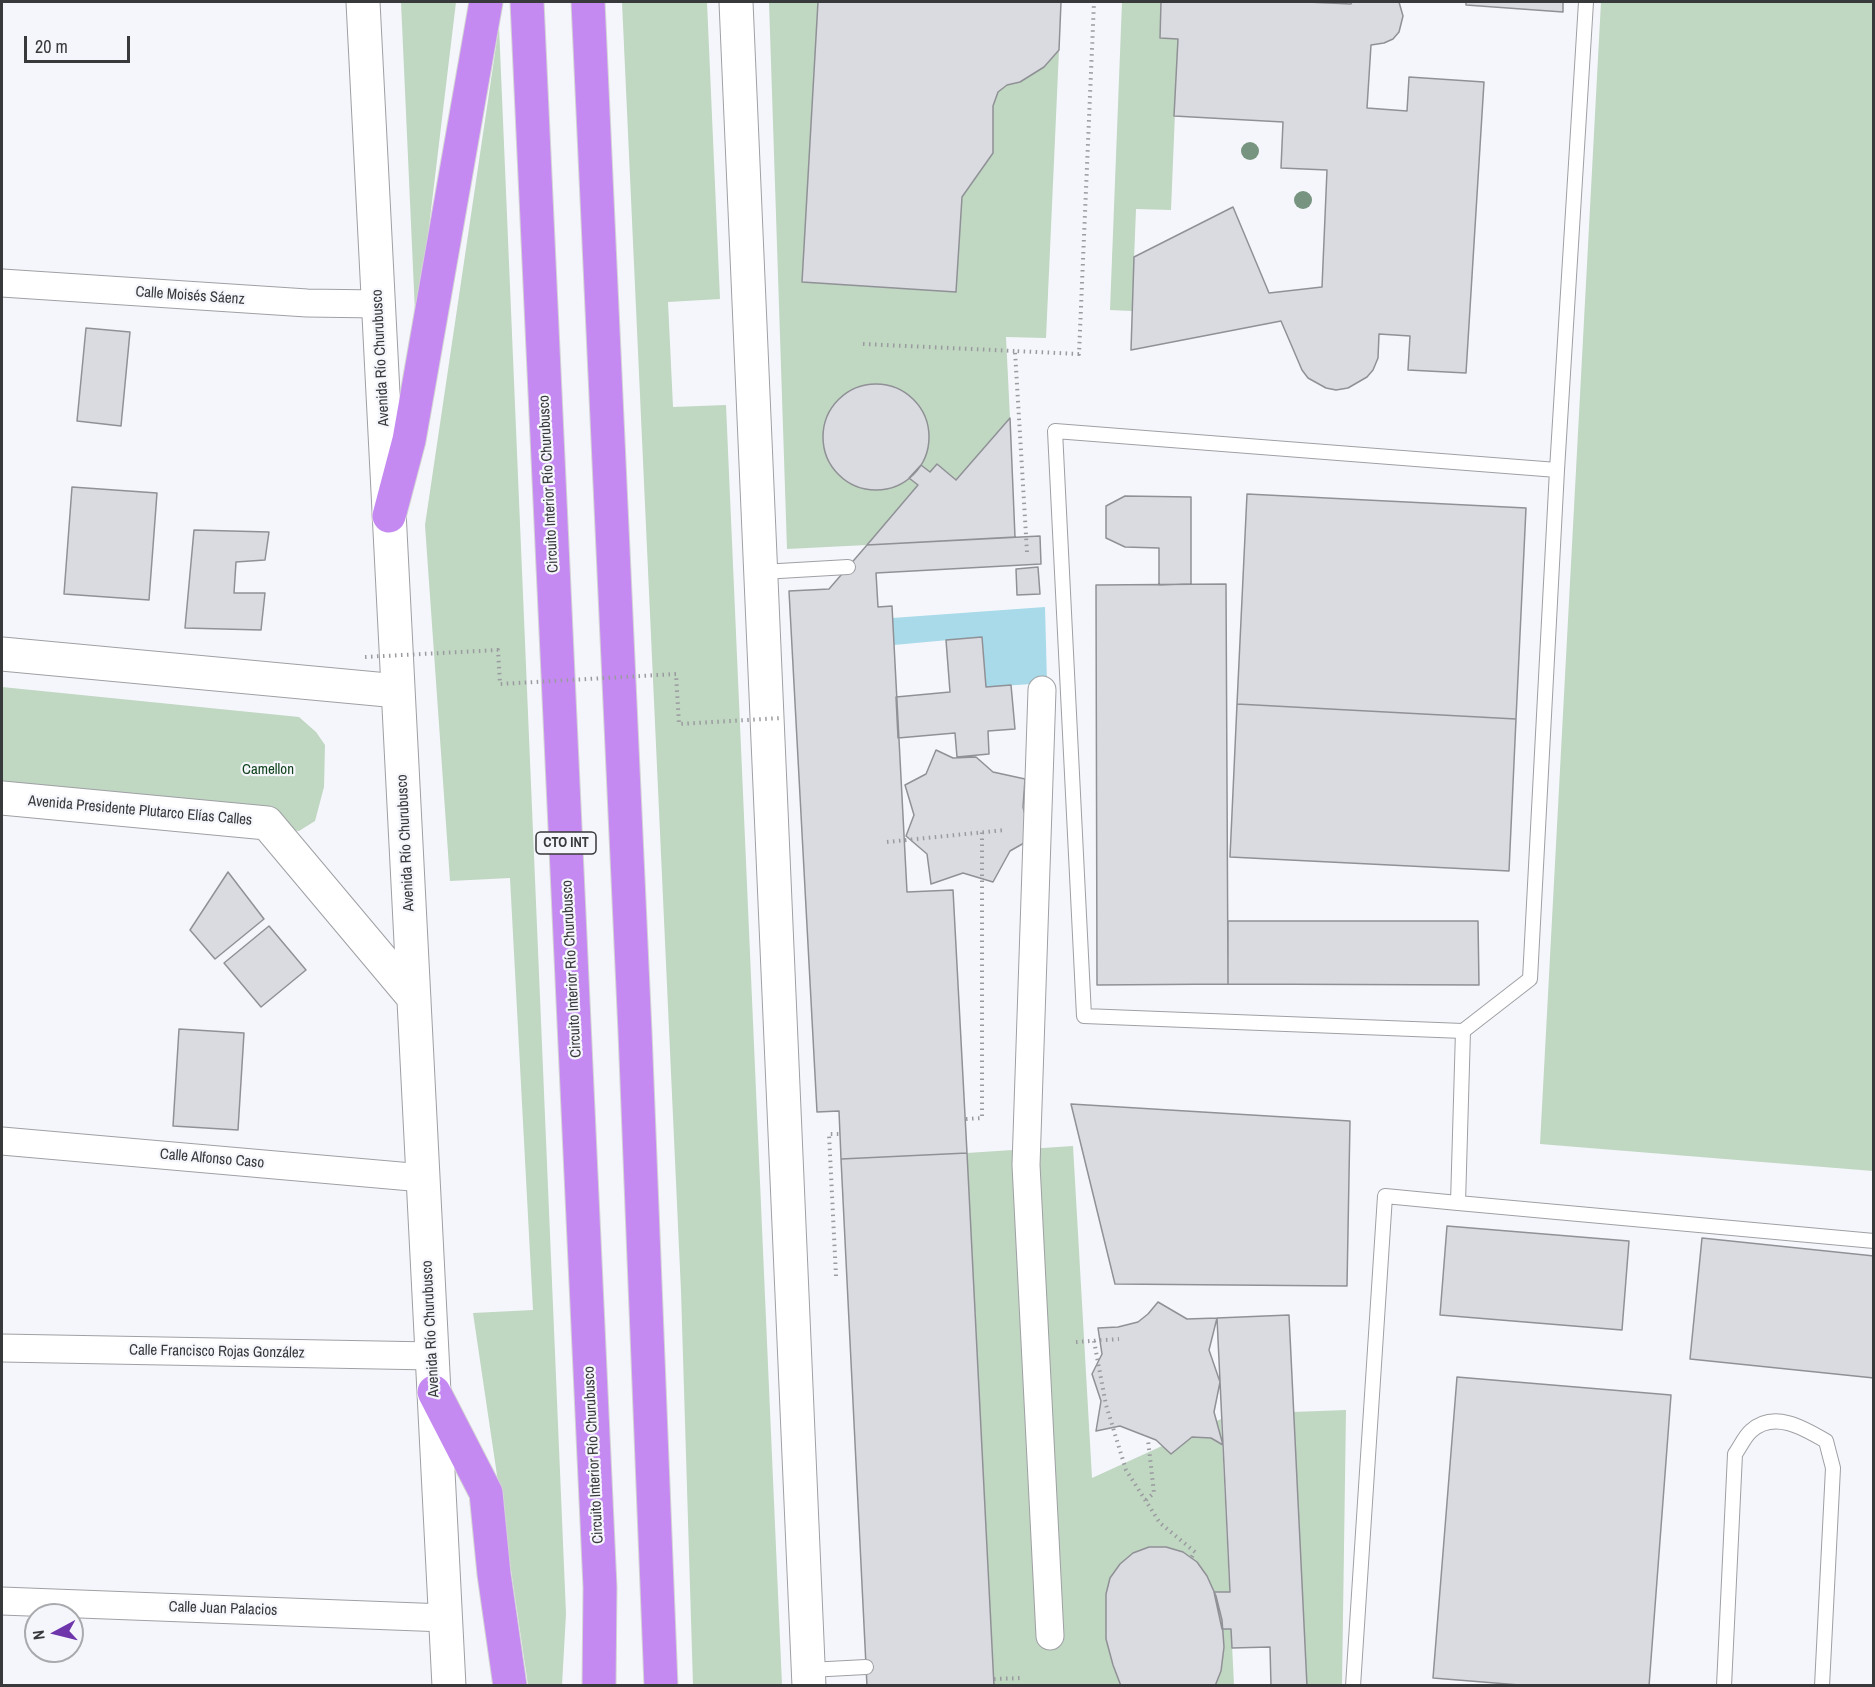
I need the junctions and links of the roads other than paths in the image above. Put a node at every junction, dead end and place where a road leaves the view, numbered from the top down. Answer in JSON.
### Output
{"nodes":[{"id":1,"x":363,"y":2,"type":"edge"},
{"id":2,"x":486,"y":2,"type":"edge"},
{"id":3,"x":527,"y":2,"type":"edge"},
{"id":4,"x":588,"y":2,"type":"edge"},
{"id":5,"x":735,"y":2,"type":"edge"},
{"id":6,"x":1586,"y":2,"type":"edge"},
{"id":7,"x":2,"y":283,"type":"edge"},
{"id":8,"x":378,"y":304,"type":"junction"},
{"id":9,"x":1557,"y":470,"type":"junction"},
{"id":10,"x":389,"y":516,"type":"junction"},
{"id":11,"x":848,"y":567,"type":"dead end"},
{"id":12,"x":762,"y":572,"type":"junction"},
{"id":13,"x":2,"y":654,"type":"edge"},
{"id":14,"x":1042,"y":690,"type":"dead end"},
{"id":15,"x":398,"y":691,"type":"junction"},
{"id":16,"x":2,"y":798,"type":"edge"},
{"id":17,"x":414,"y":998,"type":"junction"},
{"id":18,"x":1463,"y":1031,"type":"junction"},
{"id":19,"x":2,"y":1141,"type":"edge"},
{"id":20,"x":423,"y":1178,"type":"junction"},
{"id":21,"x":1458,"y":1203,"type":"junction"},
{"id":22,"x":1874,"y":1241,"type":"edge"},
{"id":23,"x":2,"y":1348,"type":"edge"},
{"id":24,"x":432,"y":1356,"type":"junction"},
{"id":25,"x":434,"y":1392,"type":"junction"},
{"id":26,"x":2,"y":1601,"type":"edge"},
{"id":27,"x":446,"y":1618,"type":"junction"},
{"id":28,"x":1050,"y":1636,"type":"dead end"},
{"id":29,"x":866,"y":1667,"type":"dead end"},
{"id":30,"x":809,"y":1678,"type":"edge"},
{"id":31,"x":448,"y":1686,"type":"edge"},
{"id":32,"x":510,"y":1686,"type":"edge"},
{"id":33,"x":598,"y":1686,"type":"edge"},
{"id":34,"x":661,"y":1686,"type":"edge"},
{"id":35,"x":1353,"y":1686,"type":"edge"},
{"id":36,"x":1724,"y":1686,"type":"edge"},
{"id":37,"x":1822,"y":1686,"type":"edge"}],
"edges":[{"from":1,"to":8,"type":"main road","name":"Avenida Río Churubusco"},
{"from":2,"to":10,"type":"highway"},
{"from":3,"to":33,"type":"highway","name":"Circuito Interior Río Churubusco","number":"CTO INT"},
{"from":4,"to":34,"type":"highway"},
{"from":5,"to":12,"type":"main road"},
{"from":6,"to":9,"type":"lane"},
{"from":7,"to":8,"type":"street","name":"Calle Moisés Sáenz"},
{"from":8,"to":10,"type":"main road","name":"Avenida Río Churubusco"},
{"from":9,"to":18,"type":"lane"},
{"from":9,"to":18,"type":"lane"},
{"from":10,"to":15,"type":"main road","name":"Avenida Río Churubusco"},
{"from":11,"to":12,"type":"lane"},
{"from":12,"to":30,"type":"main road"},
{"from":13,"to":15,"type":"main road"},
{"from":14,"to":28,"type":"street"},
{"from":15,"to":17,"type":"main road","name":"Avenida Río Churubusco"},
{"from":16,"to":17,"type":"main road","name":"Avenida Presidente Plutarco Elías Calles"},
{"from":17,"to":20,"type":"main road","name":"Avenida Río Churubusco"},
{"from":18,"to":21,"type":"lane"},
{"from":19,"to":20,"type":"street","name":"Calle Alfonso Caso"},
{"from":20,"to":24,"type":"main road","name":"Avenida Río Churubusco"},
{"from":21,"to":22,"type":"lane"},
{"from":21,"to":35,"type":"lane"},
{"from":23,"to":24,"type":"street","name":"Calle Francisco Rojas González"},
{"from":24,"to":25,"type":"main road","name":"Avenida Río Churubusco"},
{"from":25,"to":27,"type":"main road","name":"Avenida Río Churubusco"},
{"from":25,"to":32,"type":"highway"},
{"from":26,"to":27,"type":"street","name":"Calle Juan Palacios"},
{"from":27,"to":31,"type":"main road","name":"Avenida Río Churubusco"},
{"from":29,"to":30,"type":"lane"},
{"from":36,"to":37,"type":"lane"}]}
